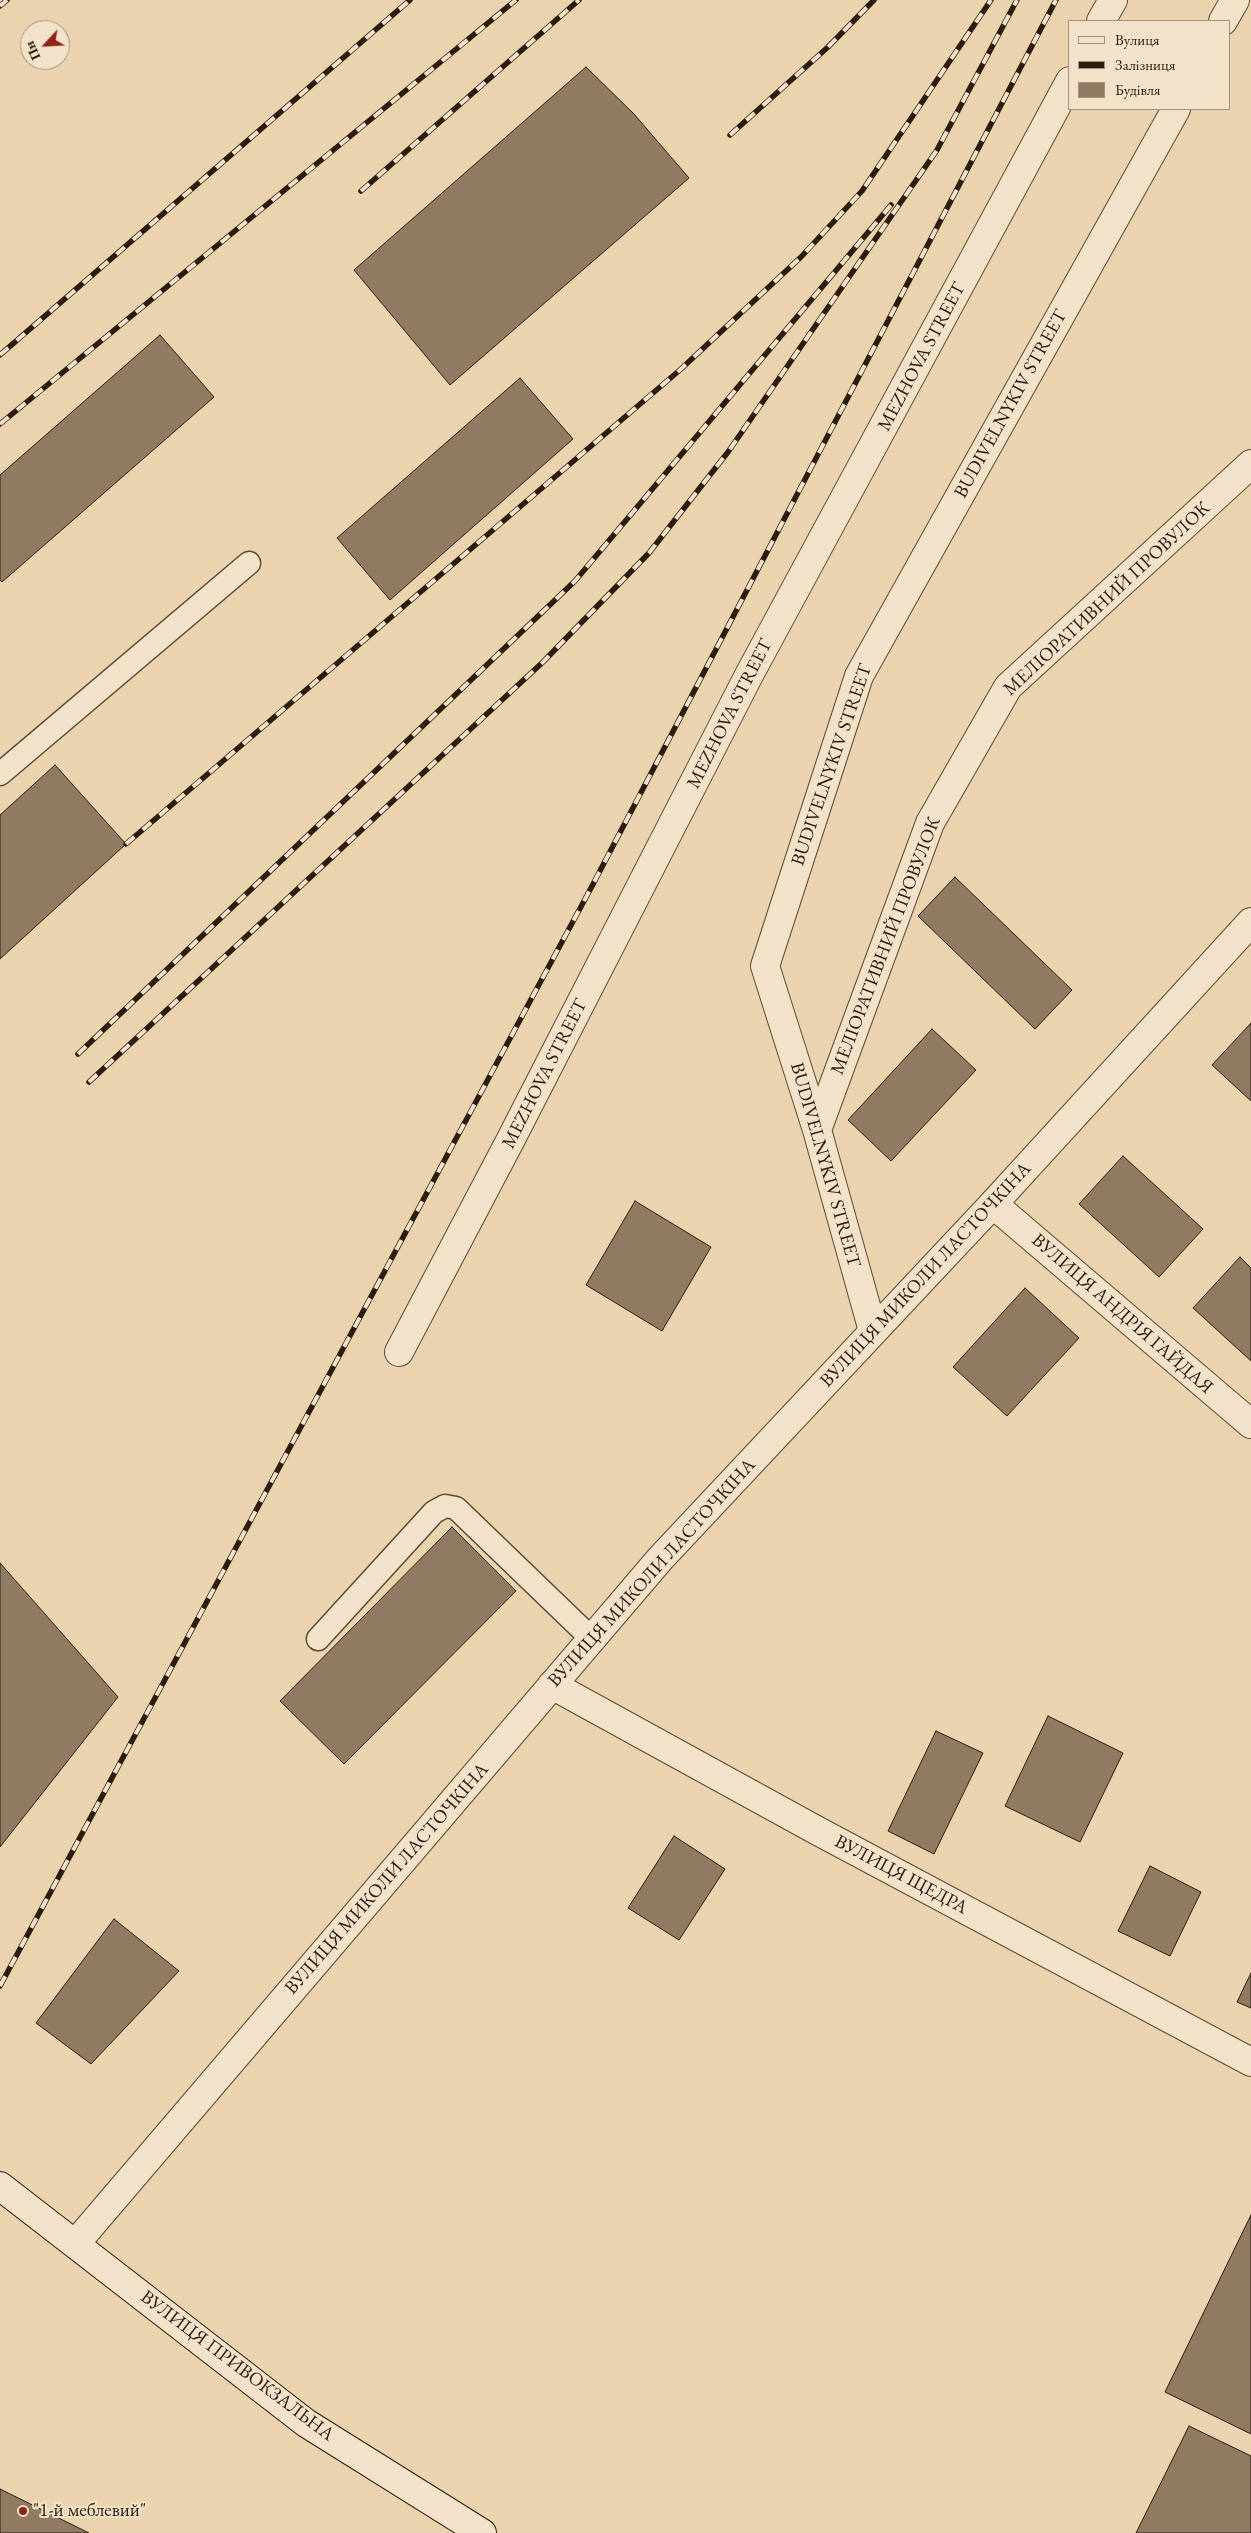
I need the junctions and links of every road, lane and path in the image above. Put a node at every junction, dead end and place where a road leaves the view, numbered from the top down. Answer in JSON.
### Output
{"nodes":[{"id":1,"x":1113,"y":0,"type":"edge"},
{"id":2,"x":1235,"y":0,"type":"edge"},
{"id":3,"x":1103,"y":20,"type":"edge"},
{"id":4,"x":1224,"y":20,"type":"edge"},
{"id":5,"x":1068,"y":85,"type":"edge"},
{"id":6,"x":1175,"y":110,"type":"edge"},
{"id":7,"x":1251,"y":464,"type":"edge"},
{"id":8,"x":249,"y":564,"type":"dead end"},
{"id":9,"x":0,"y":774,"type":"edge"},
{"id":10,"x":1251,"y":922,"type":"edge"},
{"id":11,"x":817,"y":1130,"type":"junction"},
{"id":12,"x":993,"y":1204,"type":"junction"},
{"id":13,"x":873,"y":1331,"type":"junction"},
{"id":14,"x":399,"y":1352,"type":"dead end"},
{"id":15,"x":1251,"y":1424,"type":"edge"},
{"id":16,"x":318,"y":1639,"type":"dead end"},
{"id":17,"x":592,"y":1639,"type":"junction"},
{"id":18,"x":552,"y":1685,"type":"junction"},
{"id":19,"x":1251,"y":2062,"type":"edge"},
{"id":20,"x":0,"y":2186,"type":"edge"},
{"id":21,"x":76,"y":2243,"type":"junction"},
{"id":22,"x":482,"y":2533,"type":"edge"}],
"edges":[{"from":1,"to":3,"type":"street"},
{"from":2,"to":4,"type":"street"},
{"from":5,"to":14,"type":"street","name":"MEZHOVA STREET"},
{"from":6,"to":11,"type":"street","name":"BUDIVELNYKIV STREET"},
{"from":7,"to":11,"type":"street","name":"МЕЛІОРАТИВНИЙ ПРОВУЛОК"},
{"from":8,"to":9,"type":"lane"},
{"from":10,"to":12,"type":"street","name":"ВУЛИЦЯ МИКОЛИ ЛАСТОЧКІНА"},
{"from":11,"to":13,"type":"street","name":"BUDIVELNYKIV STREET"},
{"from":12,"to":13,"type":"street","name":"ВУЛИЦЯ МИКОЛИ ЛАСТОЧКІНА"},
{"from":12,"to":15,"type":"street","name":"ВУЛИЦЯ АНДРІЯ ГАЙДАЯ"},
{"from":13,"to":17,"type":"street","name":"ВУЛИЦЯ МИКОЛИ ЛАСТОЧКІНА"},
{"from":16,"to":17,"type":"lane"},
{"from":17,"to":18,"type":"street","name":"ВУЛИЦЯ МИКОЛИ ЛАСТОЧКІНА"},
{"from":18,"to":19,"type":"street","name":"ВУЛИЦЯ ЩЕДРА"},
{"from":18,"to":21,"type":"street","name":"ВУЛИЦЯ МИКОЛИ ЛАСТОЧКІНА"},
{"from":20,"to":21,"type":"street","name":"ВУЛИЦЯ ПРИВОКЗАЛЬНА"},
{"from":21,"to":22,"type":"street","name":"ВУЛИЦЯ ПРИВОКЗАЛЬНА"}]}
